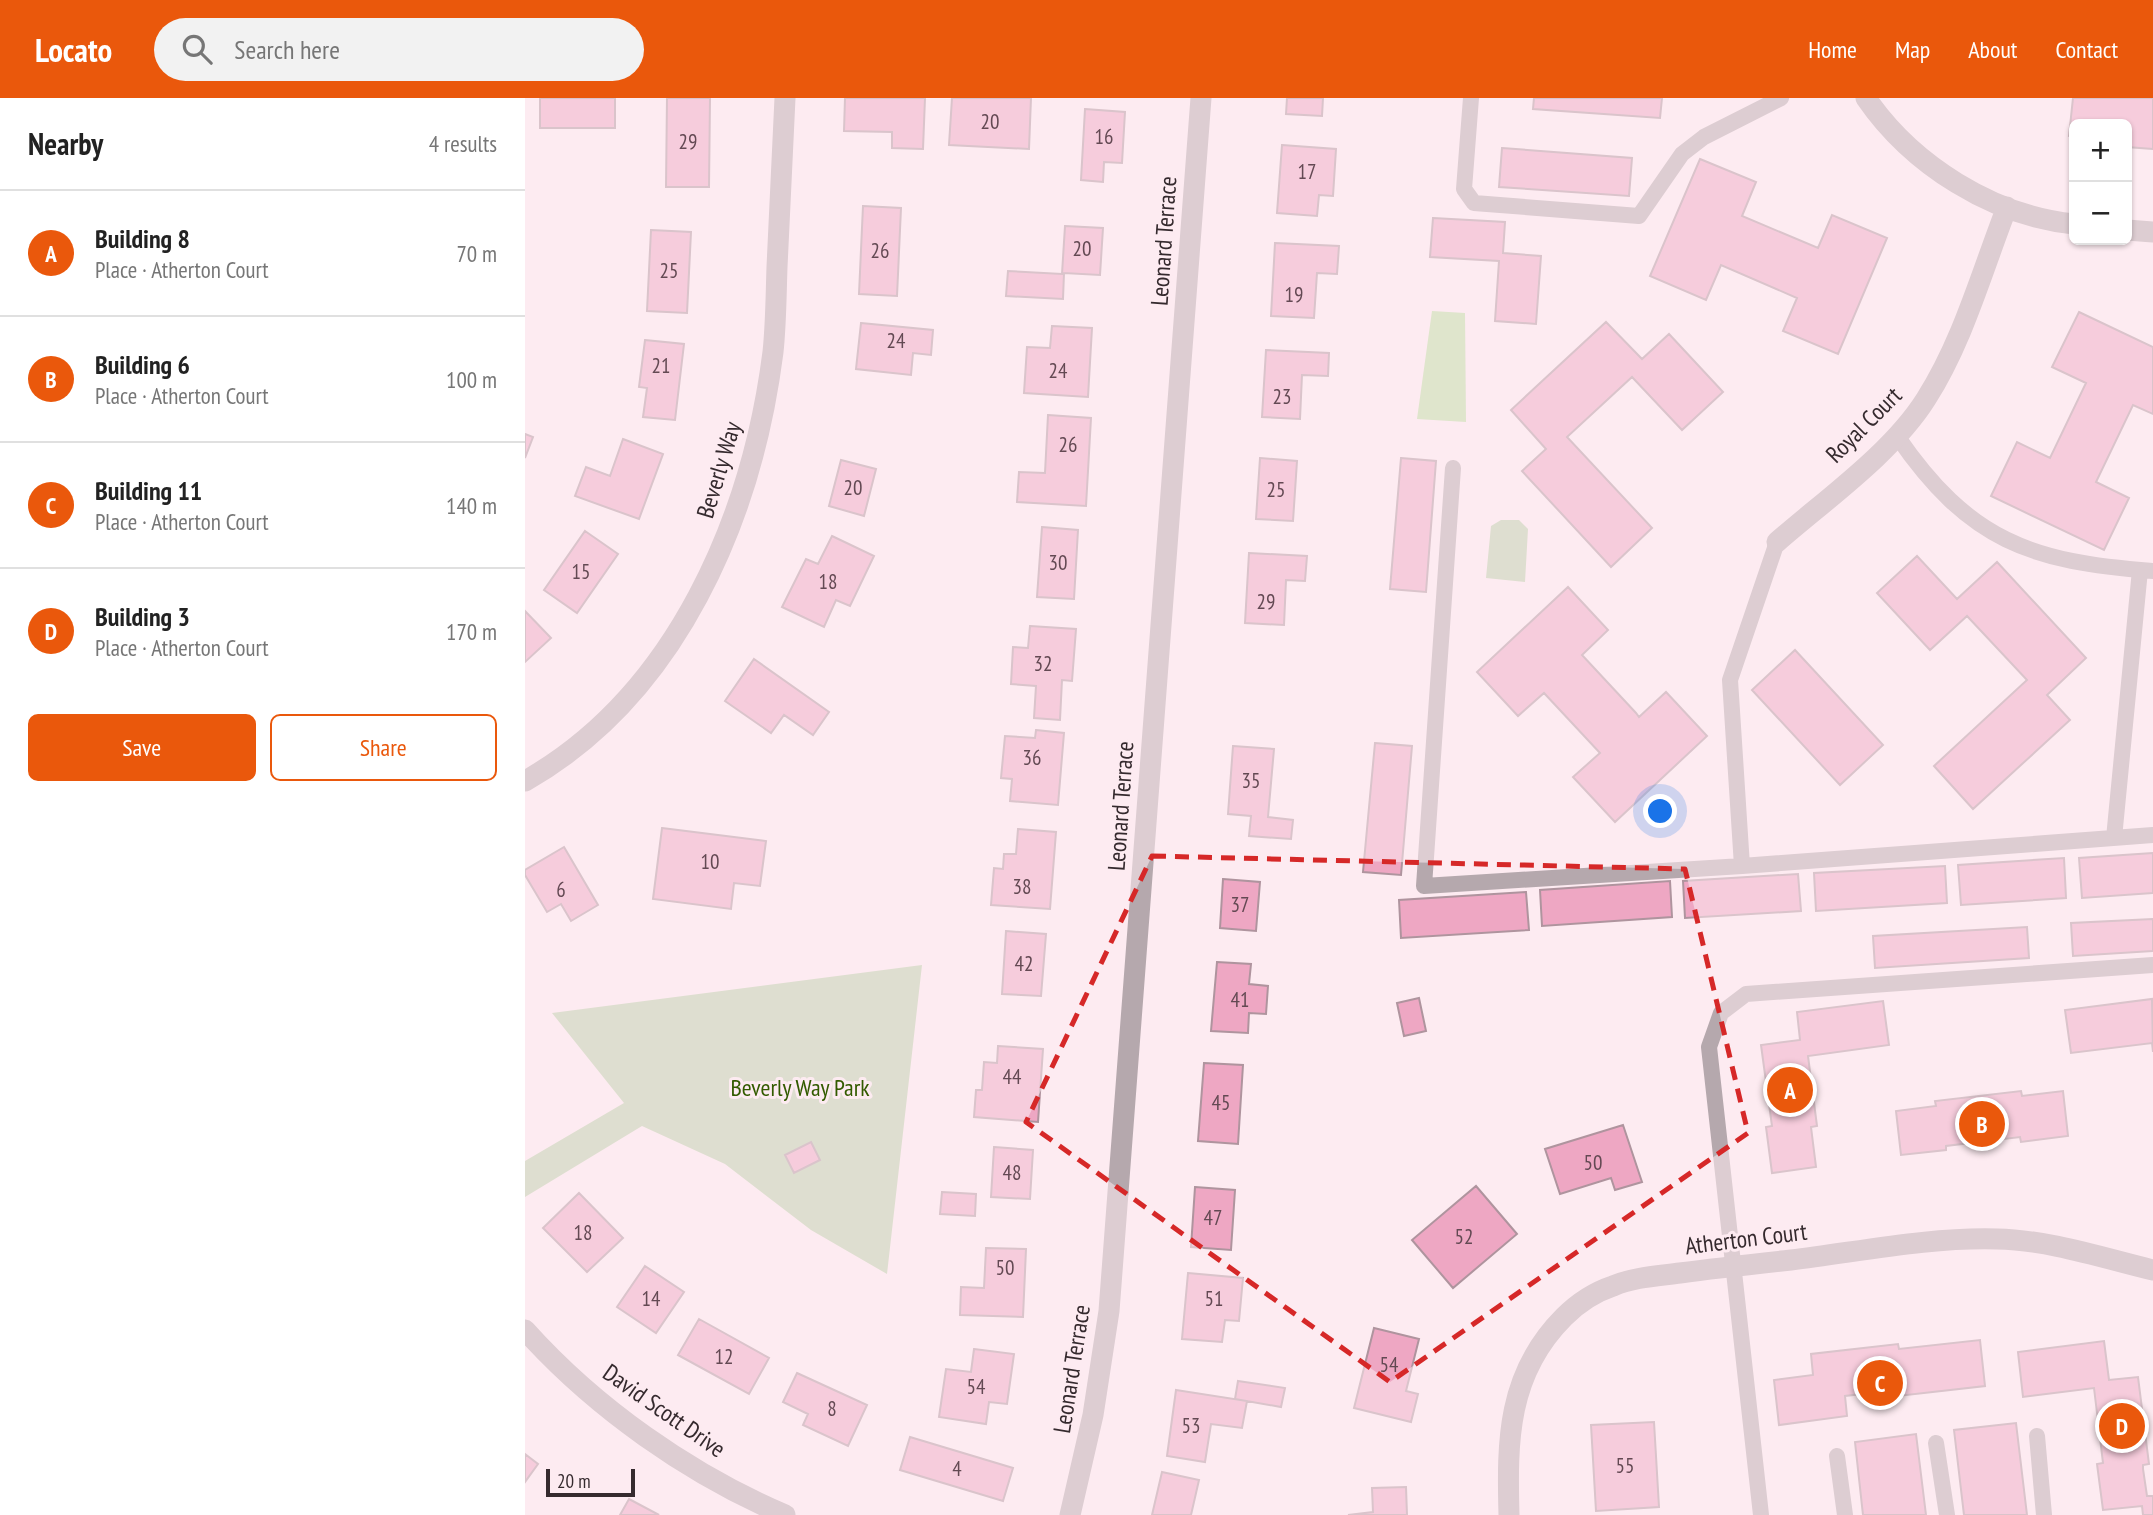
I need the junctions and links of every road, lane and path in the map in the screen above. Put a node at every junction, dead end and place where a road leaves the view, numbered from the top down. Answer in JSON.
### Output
{"nodes":[{"id":1,"x":785,"y":98,"type":"edge"},
{"id":2,"x":1201,"y":98,"type":"edge"},
{"id":3,"x":1471,"y":98,"type":"edge"},
{"id":4,"x":1781,"y":98,"type":"edge"},
{"id":5,"x":1866,"y":98,"type":"edge"},
{"id":6,"x":2007,"y":207,"type":"junction"},
{"id":7,"x":2069,"y":224,"type":"edge"},
{"id":8,"x":2132,"y":230,"type":"edge"},
{"id":9,"x":2153,"y":232,"type":"edge"},
{"id":10,"x":1897,"y":436,"type":"junction"},
{"id":11,"x":1453,"y":468,"type":"dead end"},
{"id":12,"x":1777,"y":542,"type":"joint"},
{"id":13,"x":2146,"y":570,"type":"edge"},
{"id":14,"x":525,"y":780,"type":"edge"},
{"id":15,"x":2153,"y":835,"type":"edge"},
{"id":16,"x":2114,"y":838,"type":"junction"},
{"id":17,"x":1742,"y":866,"type":"junction"},
{"id":18,"x":2153,"y":965,"type":"edge"},
{"id":19,"x":1735,"y":1266,"type":"junction"},
{"id":20,"x":2153,"y":1270,"type":"edge"},
{"id":21,"x":525,"y":1331,"type":"edge"},
{"id":22,"x":2037,"y":1436,"type":"dead end"},
{"id":23,"x":1937,"y":1443,"type":"dead end"},
{"id":24,"x":1837,"y":1456,"type":"dead end"},
{"id":25,"x":753,"y":1508,"type":"edge"},
{"id":26,"x":785,"y":1515,"type":"edge"},
{"id":27,"x":1070,"y":1515,"type":"edge"},
{"id":28,"x":1509,"y":1515,"type":"edge"},
{"id":29,"x":1761,"y":1515,"type":"edge"},
{"id":30,"x":1845,"y":1515,"type":"edge"},
{"id":31,"x":1947,"y":1515,"type":"edge"},
{"id":32,"x":2044,"y":1515,"type":"edge"}],
"edges":[{"from":1,"to":14,"type":"street","name":"Beverly Way"},
{"from":2,"to":27,"type":"street","name":"Leonard Terrace"},
{"from":3,"to":4,"type":"lane"},
{"from":5,"to":6,"type":"street"},
{"from":6,"to":7,"type":"street"},
{"from":6,"to":10,"type":"street","name":"Royal Court"},
{"from":8,"to":9,"type":"street"},
{"from":10,"to":12,"type":"street","name":"Royal Court"},
{"from":10,"to":13,"type":"lane"},
{"from":11,"to":17,"type":"lane"},
{"from":12,"to":17,"type":"lane"},
{"from":13,"to":16,"type":"lane"},
{"from":15,"to":16,"type":"lane"},
{"from":16,"to":17,"type":"lane"},
{"from":18,"to":19,"type":"lane"},
{"from":19,"to":20,"type":"street","name":"Atherton Court"},
{"from":19,"to":28,"type":"street","name":"Atherton Court"},
{"from":19,"to":29,"type":"lane"},
{"from":21,"to":25,"type":"street","name":"David Scott Drive"},
{"from":22,"to":32,"type":"lane"},
{"from":23,"to":31,"type":"lane"},
{"from":24,"to":30,"type":"lane"},
{"from":25,"to":26,"type":"street","name":"David Scott Drive"}]}
